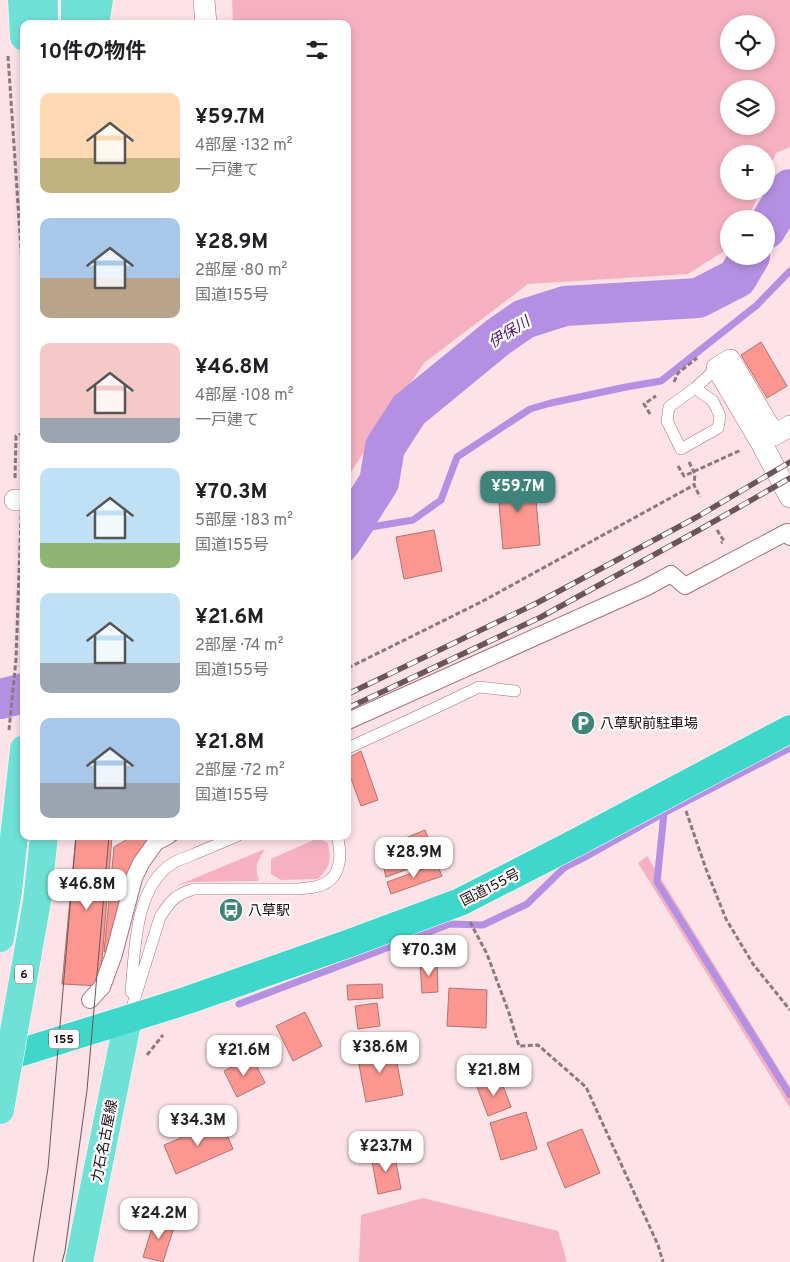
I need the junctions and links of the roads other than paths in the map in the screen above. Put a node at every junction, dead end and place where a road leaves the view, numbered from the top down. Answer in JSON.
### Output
{"nodes":[{"id":1,"x":22,"y":0,"type":"edge"},
{"id":2,"x":44,"y":0,"type":"edge"},
{"id":3,"x":74,"y":0,"type":"edge"},
{"id":4,"x":99,"y":0,"type":"edge"},
{"id":5,"x":204,"y":0,"type":"edge"},
{"id":6,"x":44,"y":20,"type":"edge"},
{"id":7,"x":75,"y":20,"type":"edge"},
{"id":8,"x":96,"y":20,"type":"edge"},
{"id":9,"x":206,"y":20,"type":"edge"},
{"id":10,"x":16,"y":46,"type":"edge"},
{"id":11,"x":717,"y":368,"type":"junction"},
{"id":12,"x":694,"y":388,"type":"junction"},
{"id":13,"x":790,"y":426,"type":"edge"},
{"id":14,"x":790,"y":497,"type":"edge"},
{"id":15,"x":790,"y":537,"type":"edge"},
{"id":16,"x":514,"y":691,"type":"dead end"},
{"id":17,"x":351,"y":720,"type":"edge"},
{"id":18,"x":790,"y":729,"type":"edge"},
{"id":19,"x":16,"y":743,"type":"edge"},
{"id":20,"x":351,"y":747,"type":"edge"},
{"id":21,"x":44,"y":840,"type":"edge"},
{"id":22,"x":160,"y":840,"type":"edge"},
{"id":23,"x":227,"y":840,"type":"edge"},
{"id":24,"x":338,"y":840,"type":"edge"},
{"id":25,"x":0,"y":938,"type":"edge"},
{"id":26,"x":90,"y":1000,"type":"dead end"},
{"id":27,"x":128,"y":1020,"type":"junction"},
{"id":28,"x":0,"y":1059,"type":"edge"},
{"id":29,"x":0,"y":1110,"type":"edge"},
{"id":30,"x":79,"y":1262,"type":"edge"}],
"edges":[{"from":1,"to":10,"type":"main road"},
{"from":2,"to":6,"type":"main road"},
{"from":3,"to":7,"type":"main road"},
{"from":4,"to":8,"type":"main road"},
{"from":5,"to":9,"type":"street"},
{"from":11,"to":12,"type":"lane"},
{"from":11,"to":13,"type":"street"},
{"from":11,"to":14,"type":"street"},
{"from":12,"to":12,"type":"lane"},
{"from":15,"to":17,"type":"street"},
{"from":16,"to":20,"type":"lane"},
{"from":18,"to":27,"type":"highway","name":"国道155号","number":"155"},
{"from":19,"to":25,"type":"main road","bridge":true},
{"from":21,"to":29,"type":"main road","number":"6","bridge":true},
{"from":22,"to":26,"type":"street"},
{"from":23,"to":27,"type":"lane"},
{"from":24,"to":27,"type":"lane"},
{"from":27,"to":28,"type":"highway","name":"国道155号","number":"155"},
{"from":27,"to":30,"type":"main road","name":"力石名古屋線"}]}
